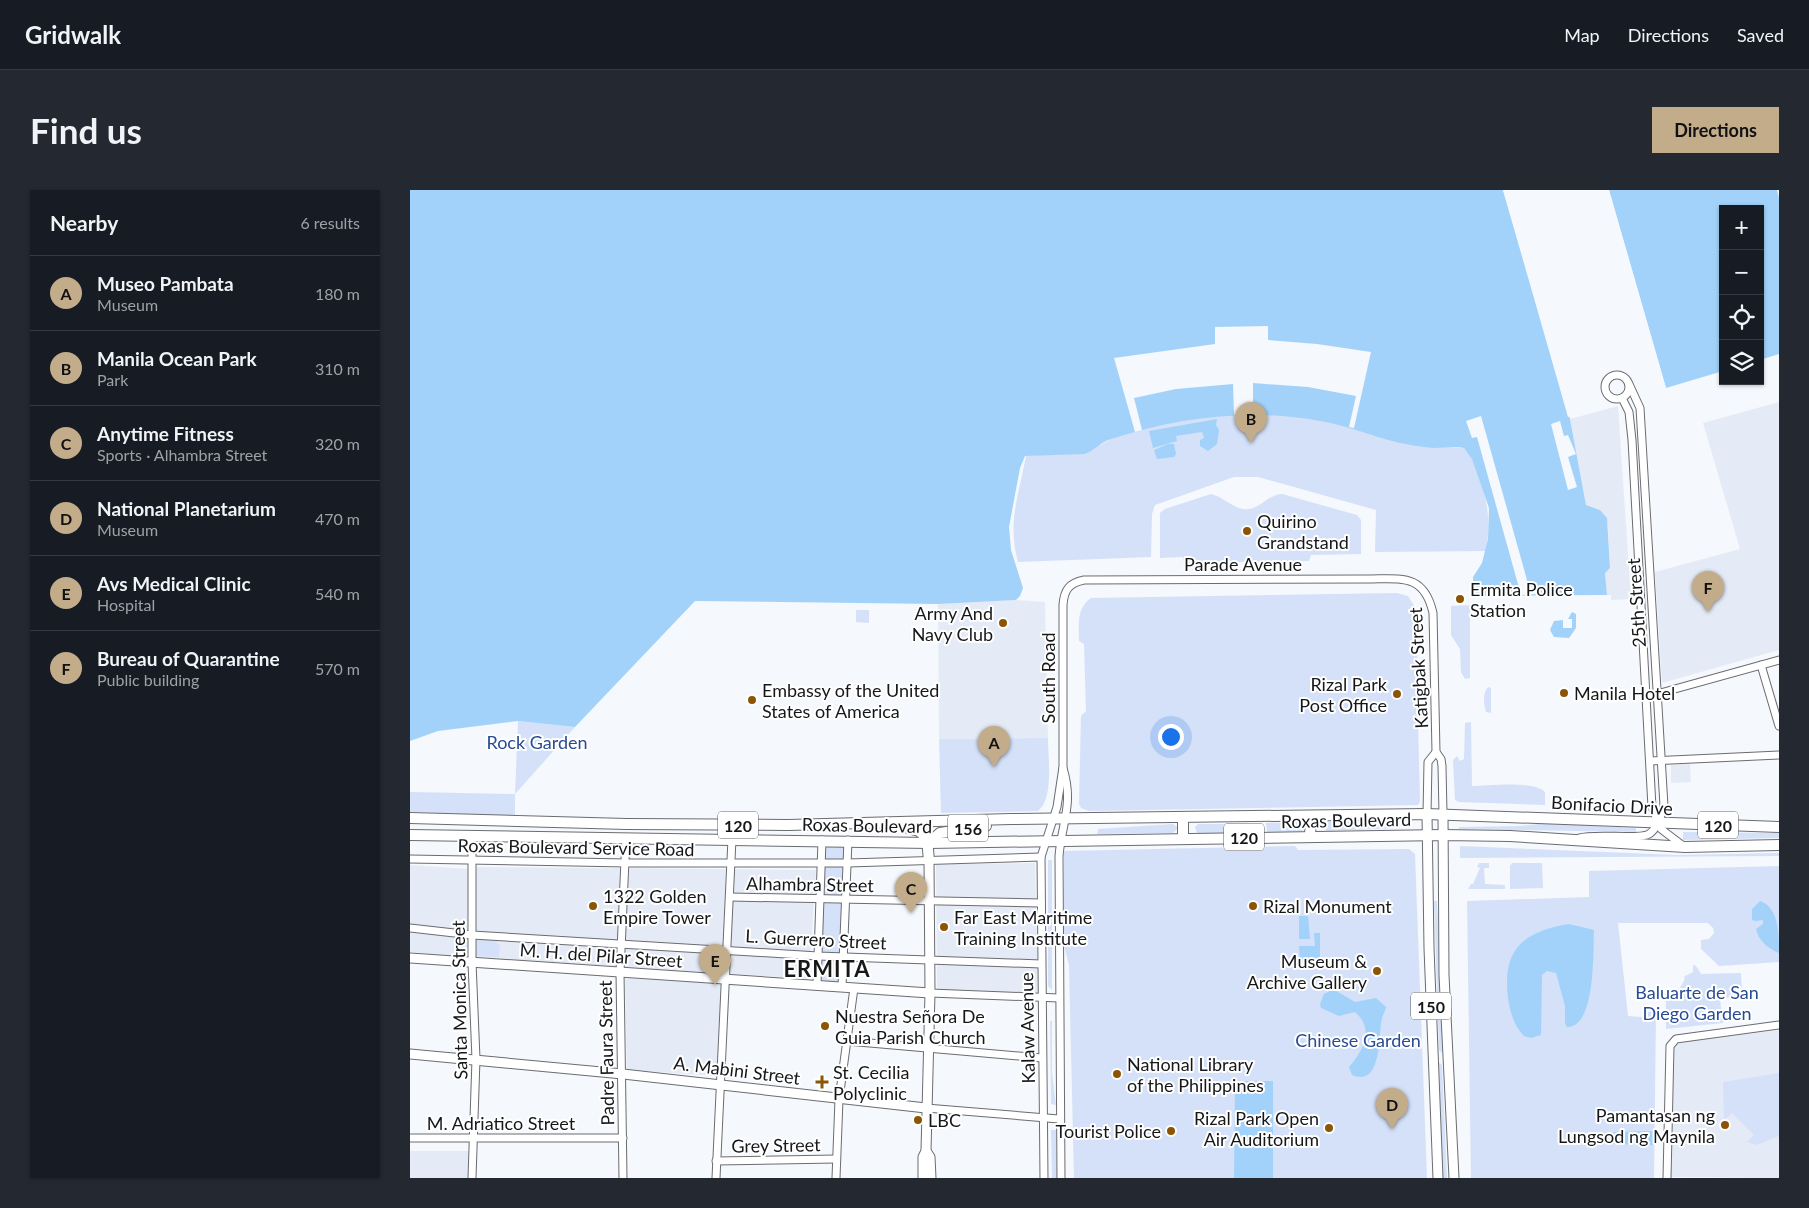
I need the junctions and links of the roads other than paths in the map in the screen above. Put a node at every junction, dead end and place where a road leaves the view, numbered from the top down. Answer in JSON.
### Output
{"nodes":[{"id":1,"x":1629,"y":384,"type":"junction"},
{"id":2,"x":1622,"y":398,"type":"junction"},
{"id":3,"x":1421,"y":585,"type":"joint"},
{"id":4,"x":1066,"y":589,"type":"joint"},
{"id":5,"x":1651,"y":609,"type":"junction"},
{"id":6,"x":1640,"y":610,"type":"junction"},
{"id":7,"x":1779,"y":660,"type":"edge"},
{"id":8,"x":1761,"y":665,"type":"junction"},
{"id":9,"x":1658,"y":694,"type":"junction"},
{"id":10,"x":1646,"y":697,"type":"junction"},
{"id":11,"x":1779,"y":726,"type":"edge"},
{"id":12,"x":1436,"y":752,"type":"junction"},
{"id":13,"x":1779,"y":754,"type":"edge"},
{"id":14,"x":1663,"y":760,"type":"junction"},
{"id":15,"x":1650,"y":761,"type":"junction"},
{"id":16,"x":1063,"y":767,"type":"junction"},
{"id":17,"x":1427,"y":814,"type":"junction"},
{"id":18,"x":1443,"y":814,"type":"junction"},
{"id":19,"x":1311,"y":816,"type":"junction"},
{"id":20,"x":410,"y":818,"type":"edge"},
{"id":21,"x":1183,"y":818,"type":"junction"},
{"id":22,"x":1011,"y":819,"type":"junction"},
{"id":23,"x":1052,"y":820,"type":"junction"},
{"id":24,"x":1065,"y":820,"type":"junction"},
{"id":25,"x":1658,"y":822,"type":"junction"},
{"id":26,"x":895,"y":824,"type":"junction"},
{"id":27,"x":1779,"y":827,"type":"edge"},
{"id":28,"x":410,"y":835,"type":"edge"},
{"id":29,"x":1427,"y":835,"type":"junction"},
{"id":30,"x":1444,"y":835,"type":"junction"},
{"id":31,"x":1310,"y":836,"type":"junction"},
{"id":32,"x":472,"y":837,"type":"junction"},
{"id":33,"x":626,"y":838,"type":"junction"},
{"id":34,"x":1183,"y":838,"type":"junction"},
{"id":35,"x":732,"y":839,"type":"junction"},
{"id":36,"x":822,"y":840,"type":"junction"},
{"id":37,"x":848,"y":840,"type":"junction"},
{"id":38,"x":1060,"y":840,"type":"junction"},
{"id":39,"x":1574,"y":840,"type":"junction"},
{"id":40,"x":1045,"y":841,"type":"junction"},
{"id":41,"x":929,"y":843,"type":"junction"},
{"id":42,"x":1779,"y":845,"type":"edge"},
{"id":43,"x":1685,"y":847,"type":"junction"},
{"id":44,"x":1041,"y":857,"type":"junction"},
{"id":45,"x":410,"y":859,"type":"edge"},
{"id":46,"x":929,"y":861,"type":"junction"},
{"id":47,"x":472,"y":862,"type":"junction"},
{"id":48,"x":821,"y":862,"type":"junction"},
{"id":49,"x":848,"y":862,"type":"junction"},
{"id":50,"x":731,"y":863,"type":"junction"},
{"id":51,"x":626,"y":864,"type":"junction"},
{"id":52,"x":730,"y":897,"type":"junction"},
{"id":53,"x":820,"y":898,"type":"junction"},
{"id":54,"x":1428,"y":898,"type":"junction"},
{"id":55,"x":1444,"y":898,"type":"junction"},
{"id":56,"x":846,"y":900,"type":"junction"},
{"id":57,"x":929,"y":900,"type":"junction"},
{"id":58,"x":1040,"y":903,"type":"junction"},
{"id":59,"x":410,"y":928,"type":"edge"},
{"id":60,"x":472,"y":934,"type":"junction"},
{"id":61,"x":622,"y":944,"type":"junction"},
{"id":62,"x":728,"y":950,"type":"junction"},
{"id":63,"x":818,"y":956,"type":"junction"},
{"id":64,"x":844,"y":956,"type":"junction"},
{"id":65,"x":410,"y":958,"type":"edge"},
{"id":66,"x":930,"y":960,"type":"junction"},
{"id":67,"x":472,"y":962,"type":"junction"},
{"id":68,"x":1041,"y":964,"type":"junction"},
{"id":69,"x":620,"y":972,"type":"junction"},
{"id":70,"x":726,"y":979,"type":"junction"},
{"id":71,"x":817,"y":985,"type":"junction"},
{"id":72,"x":842,"y":987,"type":"junction"},
{"id":73,"x":854,"y":988,"type":"junction"},
{"id":74,"x":930,"y":993,"type":"junction"},
{"id":75,"x":1041,"y":998,"type":"junction"},
{"id":76,"x":1059,"y":998,"type":"junction"},
{"id":77,"x":1779,"y":1025,"type":"edge"},
{"id":78,"x":847,"y":1041,"type":"junction"},
{"id":79,"x":929,"y":1049,"type":"junction"},
{"id":80,"x":410,"y":1054,"type":"edge"},
{"id":81,"x":1448,"y":1057,"type":"junction"},
{"id":82,"x":1042,"y":1058,"type":"junction"},
{"id":83,"x":1433,"y":1058,"type":"junction"},
{"id":84,"x":476,"y":1059,"type":"junction"},
{"id":85,"x":622,"y":1074,"type":"junction"},
{"id":86,"x":719,"y":1084,"type":"junction"},
{"id":87,"x":839,"y":1099,"type":"junction"},
{"id":88,"x":926,"y":1108,"type":"junction"},
{"id":89,"x":1044,"y":1118,"type":"junction"},
{"id":90,"x":1060,"y":1119,"type":"junction"},
{"id":91,"x":410,"y":1138,"type":"edge"},
{"id":92,"x":474,"y":1138,"type":"junction"},
{"id":93,"x":623,"y":1138,"type":"junction"},
{"id":94,"x":926,"y":1151,"type":"junction"},
{"id":95,"x":836,"y":1159,"type":"junction"},
{"id":96,"x":716,"y":1161,"type":"junction"},
{"id":97,"x":474,"y":1162,"type":"junction"},
{"id":98,"x":1454,"y":1177,"type":"edge"},
{"id":99,"x":472,"y":1178,"type":"edge"},
{"id":100,"x":477,"y":1178,"type":"edge"},
{"id":101,"x":623,"y":1178,"type":"edge"},
{"id":102,"x":716,"y":1178,"type":"edge"},
{"id":103,"x":836,"y":1178,"type":"edge"},
{"id":104,"x":923,"y":1178,"type":"edge"},
{"id":105,"x":931,"y":1178,"type":"edge"},
{"id":106,"x":1044,"y":1178,"type":"edge"},
{"id":107,"x":1061,"y":1178,"type":"edge"},
{"id":108,"x":1438,"y":1178,"type":"edge"},
{"id":109,"x":1667,"y":1178,"type":"edge"}],
"edges":[{"from":1,"to":2,"type":"street"},
{"from":1,"to":2,"type":"street"},
{"from":1,"to":5,"type":"street","name":"25th Street"},
{"from":2,"to":6,"type":"street","name":"25th Street"},
{"from":3,"to":4,"type":"street","name":"Parade Avenue"},
{"from":3,"to":12,"type":"street","name":"Katigbak Street"},
{"from":4,"to":16,"type":"street","name":"South Road"},
{"from":5,"to":6,"type":"street"},
{"from":5,"to":9,"type":"street","name":"25th Street"},
{"from":6,"to":10,"type":"street","name":"25th Street"},
{"from":7,"to":8,"type":"street"},
{"from":8,"to":9,"type":"street"},
{"from":8,"to":11,"type":"street"},
{"from":9,"to":10,"type":"street"},
{"from":9,"to":14,"type":"street","name":"25th Street"},
{"from":10,"to":15,"type":"street","name":"25th Street"},
{"from":12,"to":17,"type":"street","name":"Katigbak Street"},
{"from":12,"to":18,"type":"street","name":"Katigbak Street"},
{"from":13,"to":14,"type":"street"},
{"from":14,"to":15,"type":"street"},
{"from":14,"to":25,"type":"street","name":"25th Street"},
{"from":15,"to":25,"type":"street","name":"25th Street"},
{"from":16,"to":23,"type":"street","name":"South Road"},
{"from":16,"to":24,"type":"street","name":"South Road"},
{"from":17,"to":18,"type":"highway","name":"Roxas Boulevard","number":"120"},
{"from":17,"to":19,"type":"highway","name":"Roxas Boulevard","number":"120"},
{"from":17,"to":29,"type":"main road","number":"150"},
{"from":18,"to":25,"type":"highway","name":"Bonifacio Drive","number":"120"},
{"from":18,"to":30,"type":"main road","number":"150"},
{"from":19,"to":21,"type":"highway","name":"Roxas Boulevard","number":"120"},
{"from":19,"to":31,"type":"highway"},
{"from":20,"to":26,"type":"highway","name":"Roxas Boulevard","number":"120"},
{"from":21,"to":24,"type":"highway","name":"Roxas Boulevard","number":"120"},
{"from":21,"to":34,"type":"highway"},
{"from":22,"to":23,"type":"highway","name":"Roxas Boulevard","number":"120"},
{"from":22,"to":26,"type":"highway","name":"Roxas Boulevard","number":"120"},
{"from":22,"to":41,"type":"highway","number":"156"},
{"from":23,"to":24,"type":"highway","name":"Roxas Boulevard","number":"120"},
{"from":23,"to":40,"type":"street","name":"Kalaw Avenue"},
{"from":24,"to":38,"type":"street","name":"Kalaw Avenue"},
{"from":25,"to":27,"type":"highway","name":"Bonifacio Drive","number":"120"},
{"from":25,"to":39,"type":"street"},
{"from":25,"to":43,"type":"street","name":"25th Street"},
{"from":26,"to":41,"type":"highway","number":"156"},
{"from":28,"to":32,"type":"highway","name":"Roxas Boulevard","number":"120"},
{"from":29,"to":30,"type":"highway","name":"Roxas Boulevard","number":"120"},
{"from":29,"to":31,"type":"highway","name":"Roxas Boulevard","number":"120"},
{"from":29,"to":54,"type":"main road","number":"150"},
{"from":30,"to":39,"type":"highway","name":"Bonifacio Drive","number":"120"},
{"from":30,"to":55,"type":"main road","number":"150"},
{"from":31,"to":34,"type":"highway","name":"Roxas Boulevard","number":"120"},
{"from":32,"to":33,"type":"highway","name":"Roxas Boulevard","number":"120"},
{"from":32,"to":47,"type":"street","name":"Santa Monica Street"},
{"from":33,"to":35,"type":"highway","name":"Roxas Boulevard","number":"120"},
{"from":33,"to":51,"type":"street","name":"Padre Faura Street"},
{"from":34,"to":38,"type":"highway","name":"Roxas Boulevard","number":"120"},
{"from":35,"to":36,"type":"highway","name":"Roxas Boulevard","number":"120"},
{"from":35,"to":50,"type":"street"},
{"from":36,"to":37,"type":"highway","name":"Roxas Boulevard","number":"120"},
{"from":36,"to":48,"type":"street"},
{"from":37,"to":41,"type":"highway","name":"Roxas Boulevard","number":"120"},
{"from":37,"to":49,"type":"street"},
{"from":38,"to":40,"type":"highway","name":"Roxas Boulevard","number":"120"},
{"from":38,"to":76,"type":"street","name":"Kalaw Avenue"},
{"from":39,"to":43,"type":"highway","name":"Bonifacio Drive","number":"120"},
{"from":40,"to":41,"type":"highway","name":"Roxas Boulevard","number":"120"},
{"from":40,"to":44,"type":"street","name":"Kalaw Avenue"},
{"from":41,"to":46,"type":"highway","number":"156"},
{"from":42,"to":43,"type":"highway","name":"Bonifacio Drive","number":"120"},
{"from":44,"to":46,"type":"street","name":"Roxas Boulevard Service Road"},
{"from":44,"to":58,"type":"street","name":"Kalaw Avenue"},
{"from":45,"to":47,"type":"street","name":"Roxas Boulevard Service Road"},
{"from":46,"to":49,"type":"street","name":"Roxas Boulevard Service Road"},
{"from":46,"to":57,"type":"main road","number":"156"},
{"from":47,"to":51,"type":"street","name":"Roxas Boulevard Service Road"},
{"from":47,"to":60,"type":"street","name":"Santa Monica Street"},
{"from":48,"to":49,"type":"street","name":"Roxas Boulevard Service Road"},
{"from":48,"to":50,"type":"street","name":"Roxas Boulevard Service Road"},
{"from":48,"to":53,"type":"street"},
{"from":49,"to":56,"type":"street"},
{"from":50,"to":51,"type":"street","name":"Roxas Boulevard Service Road"},
{"from":50,"to":52,"type":"street"},
{"from":51,"to":61,"type":"street","name":"Padre Faura Street"},
{"from":52,"to":53,"type":"street","name":"Alhambra Street"},
{"from":52,"to":62,"type":"street"},
{"from":53,"to":56,"type":"street","name":"Alhambra Street"},
{"from":53,"to":63,"type":"street"},
{"from":54,"to":55,"type":"main road"},
{"from":54,"to":83,"type":"main road","number":"150"},
{"from":55,"to":81,"type":"main road","number":"150"},
{"from":56,"to":57,"type":"street","name":"Alhambra Street"},
{"from":56,"to":64,"type":"street"},
{"from":57,"to":58,"type":"street","name":"Alhambra Street"},
{"from":57,"to":66,"type":"main road","number":"156"},
{"from":58,"to":68,"type":"street","name":"Kalaw Avenue"},
{"from":59,"to":60,"type":"street","name":"L. Guerrero Street"},
{"from":60,"to":61,"type":"street","name":"L. Guerrero Street"},
{"from":60,"to":67,"type":"street","name":"Santa Monica Street"},
{"from":61,"to":62,"type":"street","name":"L. Guerrero Street"},
{"from":61,"to":69,"type":"street","name":"Padre Faura Street"},
{"from":62,"to":63,"type":"street","name":"L. Guerrero Street"},
{"from":62,"to":70,"type":"street"},
{"from":63,"to":64,"type":"street","name":"L. Guerrero Street"},
{"from":63,"to":71,"type":"street"},
{"from":64,"to":66,"type":"street","name":"L. Guerrero Street"},
{"from":64,"to":72,"type":"street"},
{"from":65,"to":67,"type":"main road","name":"M. H. del Pilar Street"},
{"from":66,"to":68,"type":"street","name":"L. Guerrero Street"},
{"from":66,"to":74,"type":"main road","number":"156"},
{"from":67,"to":69,"type":"main road","name":"M. H. del Pilar Street"},
{"from":67,"to":84,"type":"street","name":"Santa Monica Street"},
{"from":68,"to":75,"type":"street","name":"Kalaw Avenue"},
{"from":69,"to":70,"type":"main road","name":"M. H. del Pilar Street"},
{"from":69,"to":85,"type":"street","name":"Padre Faura Street"},
{"from":70,"to":71,"type":"main road","name":"M. H. del Pilar Street"},
{"from":70,"to":86,"type":"street"},
{"from":71,"to":72,"type":"main road","name":"M. H. del Pilar Street"},
{"from":72,"to":73,"type":"main road","name":"M. H. del Pilar Street"},
{"from":73,"to":74,"type":"main road","name":"M. H. del Pilar Street"},
{"from":73,"to":78,"type":"street"},
{"from":74,"to":75,"type":"street","name":"M. H. del Pilar Street"},
{"from":74,"to":79,"type":"main road","number":"156"},
{"from":75,"to":76,"type":"street","name":"M. H. del Pilar Street"},
{"from":75,"to":82,"type":"street","name":"Kalaw Avenue"},
{"from":76,"to":90,"type":"street","name":"Kalaw Avenue"},
{"from":77,"to":109,"type":"street"},
{"from":78,"to":79,"type":"street"},
{"from":78,"to":87,"type":"street"},
{"from":79,"to":82,"type":"street"},
{"from":79,"to":88,"type":"main road","number":"156"},
{"from":80,"to":84,"type":"main road","name":"A. Mabini Street"},
{"from":81,"to":83,"type":"main road"},
{"from":81,"to":98,"type":"main road","number":"150"},
{"from":82,"to":89,"type":"street","name":"Kalaw Avenue"},
{"from":83,"to":108,"type":"main road","number":"150"},
{"from":84,"to":85,"type":"main road","name":"A. Mabini Street"},
{"from":84,"to":92,"type":"street","name":"Santa Monica Street"},
{"from":85,"to":86,"type":"main road","name":"A. Mabini Street"},
{"from":85,"to":93,"type":"street","name":"Padre Faura Street"},
{"from":86,"to":87,"type":"main road","name":"A. Mabini Street"},
{"from":86,"to":96,"type":"street"},
{"from":87,"to":88,"type":"main road","name":"A. Mabini Street"},
{"from":87,"to":95,"type":"street"},
{"from":88,"to":89,"type":"street","name":"A. Mabini Street"},
{"from":88,"to":94,"type":"main road","number":"156"},
{"from":89,"to":90,"type":"street","name":"A. Mabini Street"},
{"from":89,"to":106,"type":"street","name":"Kalaw Avenue"},
{"from":90,"to":107,"type":"street","name":"Kalaw Avenue"},
{"from":91,"to":92,"type":"street","name":"M. Adriatico Street"},
{"from":92,"to":93,"type":"street","name":"M. Adriatico Street"},
{"from":92,"to":97,"type":"street","name":"Santa Monica Street"},
{"from":93,"to":101,"type":"street","name":"Padre Faura Street"},
{"from":94,"to":104,"type":"main road","number":"156"},
{"from":94,"to":105,"type":"main road","number":"156"},
{"from":95,"to":96,"type":"street","name":"Grey Street"},
{"from":95,"to":103,"type":"street"},
{"from":96,"to":102,"type":"street"},
{"from":97,"to":99,"type":"street","name":"Santa Monica Street"},
{"from":97,"to":100,"type":"street","name":"Santa Monica Street"}]}
